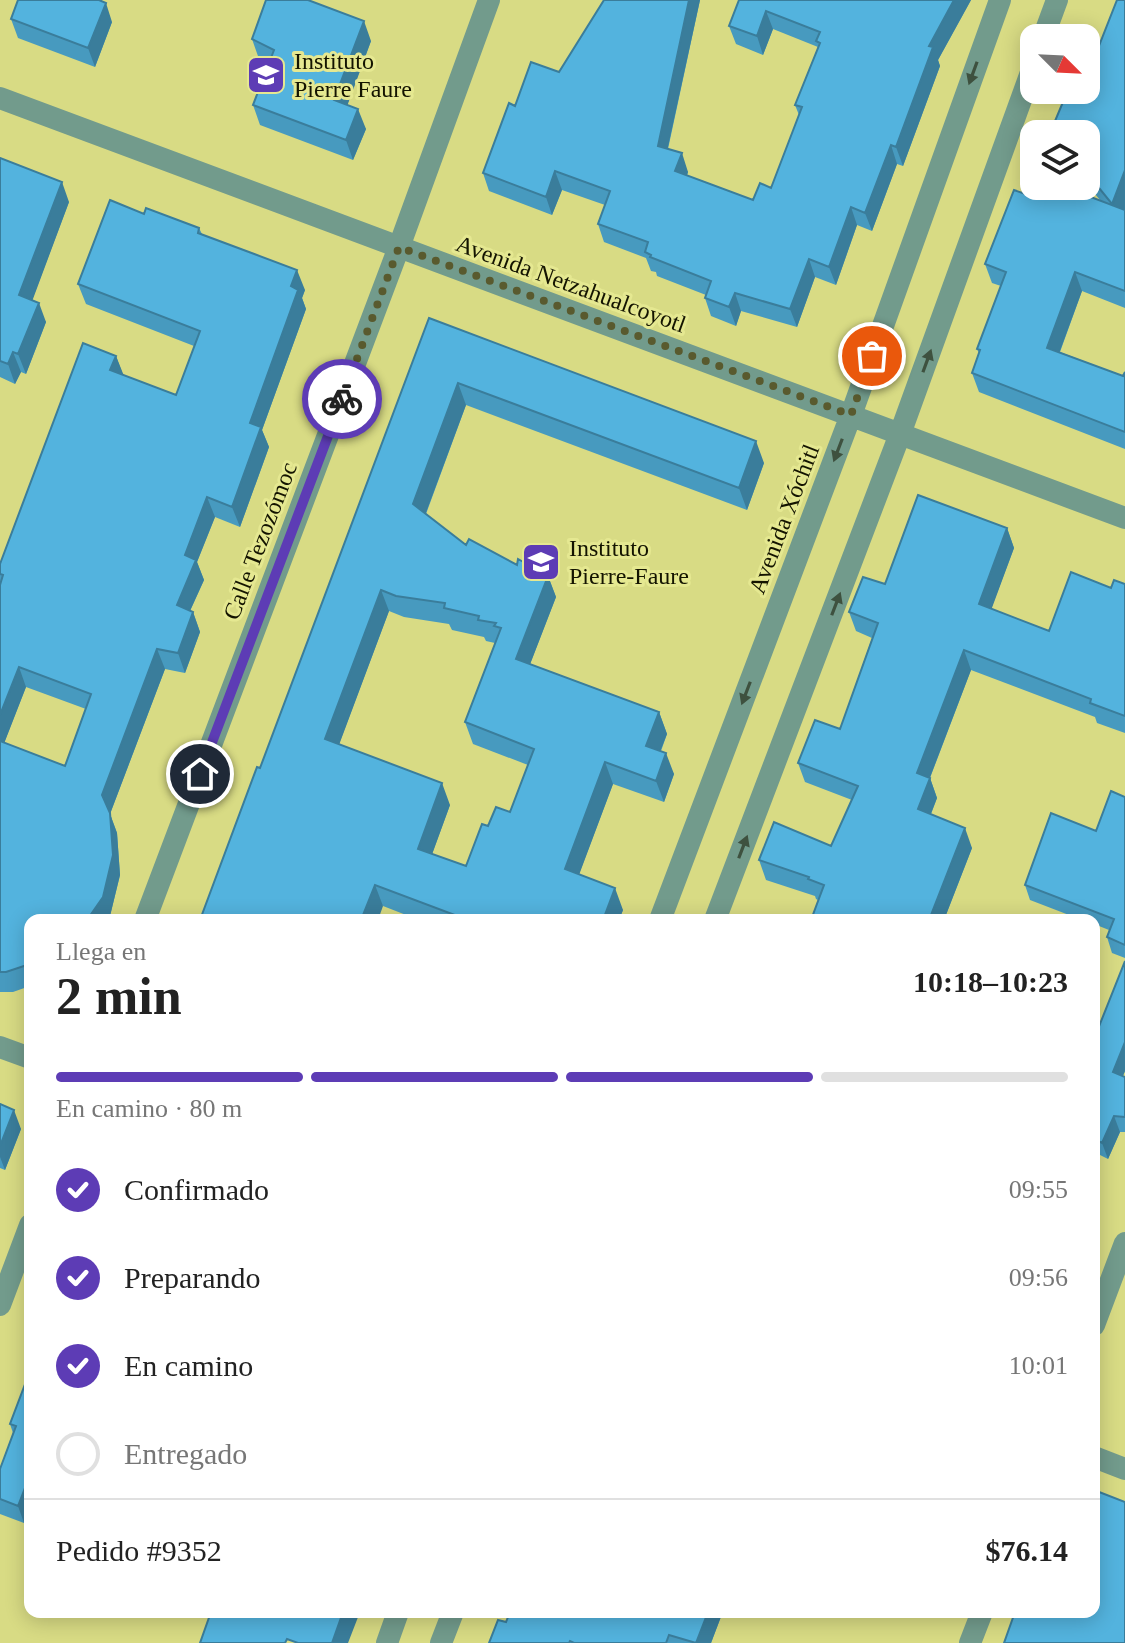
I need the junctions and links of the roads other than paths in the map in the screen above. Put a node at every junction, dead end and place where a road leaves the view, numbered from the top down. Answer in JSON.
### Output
{"nodes":[{"id":1,"x":489,"y":0,"type":"edge"},
{"id":2,"x":1000,"y":0,"type":"edge"},
{"id":3,"x":1057,"y":0,"type":"edge"},
{"id":4,"x":1048,"y":24,"type":"edge"},
{"id":5,"x":0,"y":98,"type":"edge"},
{"id":6,"x":1020,"y":103,"type":"edge"},
{"id":7,"x":399,"y":247,"type":"junction"},
{"id":8,"x":851,"y":415,"type":"junction"},
{"id":9,"x":900,"y":434,"type":"junction"},
{"id":10,"x":1125,"y":518,"type":"edge"},
{"id":11,"x":147,"y":914,"type":"edge"},
{"id":12,"x":662,"y":914,"type":"edge"},
{"id":13,"x":717,"y":914,"type":"edge"},
{"id":14,"x":0,"y":1047,"type":"edge"},
{"id":15,"x":24,"y":1056,"type":"edge"},
{"id":16,"x":24,"y":1241,"type":"edge"},
{"id":17,"x":1125,"y":1243,"type":"edge"},
{"id":18,"x":0,"y":1305,"type":"edge"},
{"id":19,"x":1100,"y":1309,"type":"edge"},
{"id":20,"x":1100,"y":1459,"type":"edge"},
{"id":21,"x":1125,"y":1469,"type":"edge"},
{"id":22,"x":396,"y":1618,"type":"edge"},
{"id":23,"x":451,"y":1618,"type":"edge"},
{"id":24,"x":980,"y":1618,"type":"edge"},
{"id":25,"x":387,"y":1643,"type":"edge"},
{"id":26,"x":441,"y":1643,"type":"edge"},
{"id":27,"x":970,"y":1643,"type":"edge"}],
"edges":[{"from":1,"to":7,"type":"street","name":"Calle Tezozómoc"},
{"from":2,"to":8,"type":"street","name":"Avenida Xóchitl","one_way":true},
{"from":3,"to":4,"type":"street"},
{"from":5,"to":7,"type":"street","name":"Avenida Netzahualcoyotl"},
{"from":9,"to":6,"type":"street","one_way":true},
{"from":7,"to":8,"type":"street","name":"Avenida Netzahualcoyotl"},
{"from":7,"to":11,"type":"street","name":"Calle Tezozómoc"},
{"from":8,"to":9,"type":"street","name":"Avenida Netzahualcoyotl"},
{"from":8,"to":12,"type":"street","name":"Avenida Xóchitl","one_way":true},
{"from":9,"to":10,"type":"street","name":"Avenida Netzahualcoyotl"},
{"from":13,"to":9,"type":"street","one_way":true},
{"from":14,"to":15,"type":"street"},
{"from":16,"to":18,"type":"street"},
{"from":17,"to":19,"type":"street"},
{"from":20,"to":21,"type":"street"},
{"from":22,"to":25,"type":"street"},
{"from":23,"to":26,"type":"street"},
{"from":24,"to":27,"type":"street"}]}
